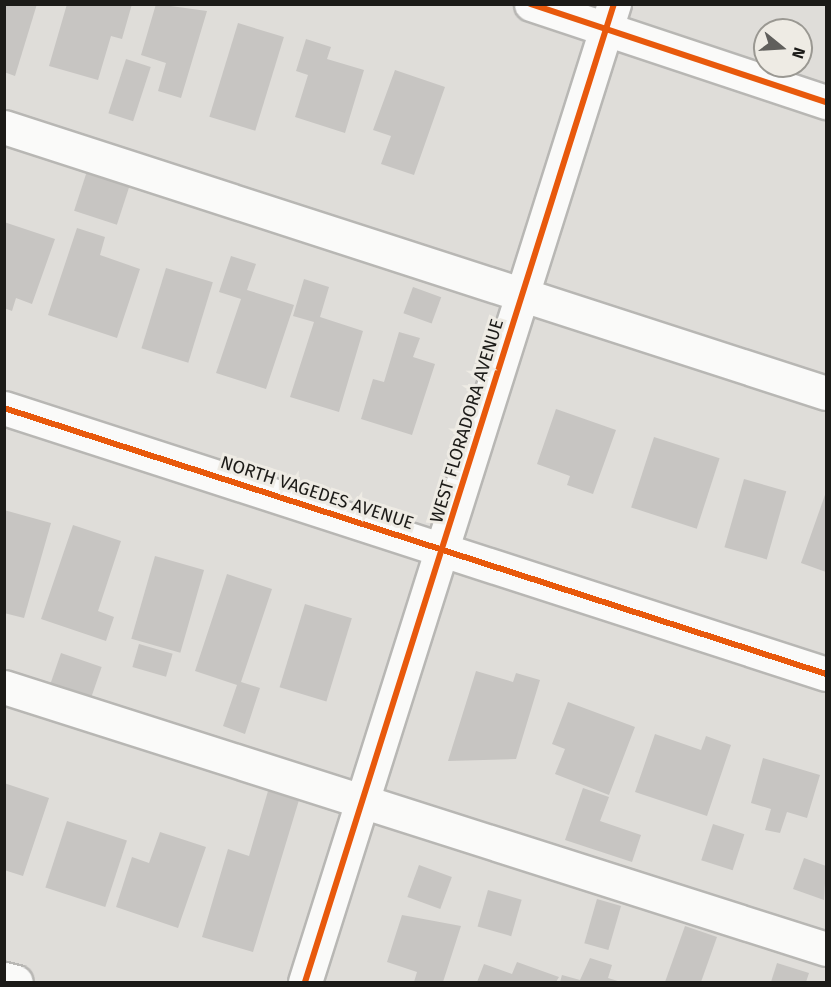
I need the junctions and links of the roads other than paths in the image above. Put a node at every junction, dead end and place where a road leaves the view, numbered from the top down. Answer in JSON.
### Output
{"nodes":[{"id":1,"x":531,"y":4,"type":"edge"},
{"id":2,"x":610,"y":16,"type":"edge"},
{"id":3,"x":826,"y":102,"type":"edge"},
{"id":4,"x":4,"y":127,"type":"edge"},
{"id":5,"x":523,"y":294,"type":"junction"},
{"id":6,"x":826,"y":393,"type":"edge"},
{"id":7,"x":4,"y":408,"type":"edge"},
{"id":8,"x":442,"y":549,"type":"junction"},
{"id":9,"x":826,"y":674,"type":"edge"},
{"id":10,"x":4,"y":687,"type":"edge"},
{"id":11,"x":363,"y":800,"type":"junction"},
{"id":12,"x":826,"y":949,"type":"edge"},
{"id":13,"x":4,"y":979,"type":"edge"},
{"id":14,"x":16,"y":982,"type":"edge"},
{"id":15,"x":305,"y":982,"type":"edge"}],
"edges":[{"from":1,"to":2,"type":"street"},
{"from":2,"to":3,"type":"street"},
{"from":2,"to":5,"type":"street","name":"WEST FLORADORA AVENUE"},
{"from":4,"to":5,"type":"street"},
{"from":5,"to":6,"type":"street"},
{"from":5,"to":8,"type":"street","name":"WEST FLORADORA AVENUE"},
{"from":7,"to":8,"type":"street","name":"NORTH VAGEDES AVENUE"},
{"from":8,"to":9,"type":"street","name":"NORTH VAGEDES AVENUE"},
{"from":8,"to":11,"type":"street","name":"WEST FLORADORA AVENUE"},
{"from":10,"to":11,"type":"street"},
{"from":11,"to":12,"type":"street"},
{"from":11,"to":15,"type":"street","name":"WEST FLORADORA AVENUE"},
{"from":13,"to":14,"type":"street"}]}
